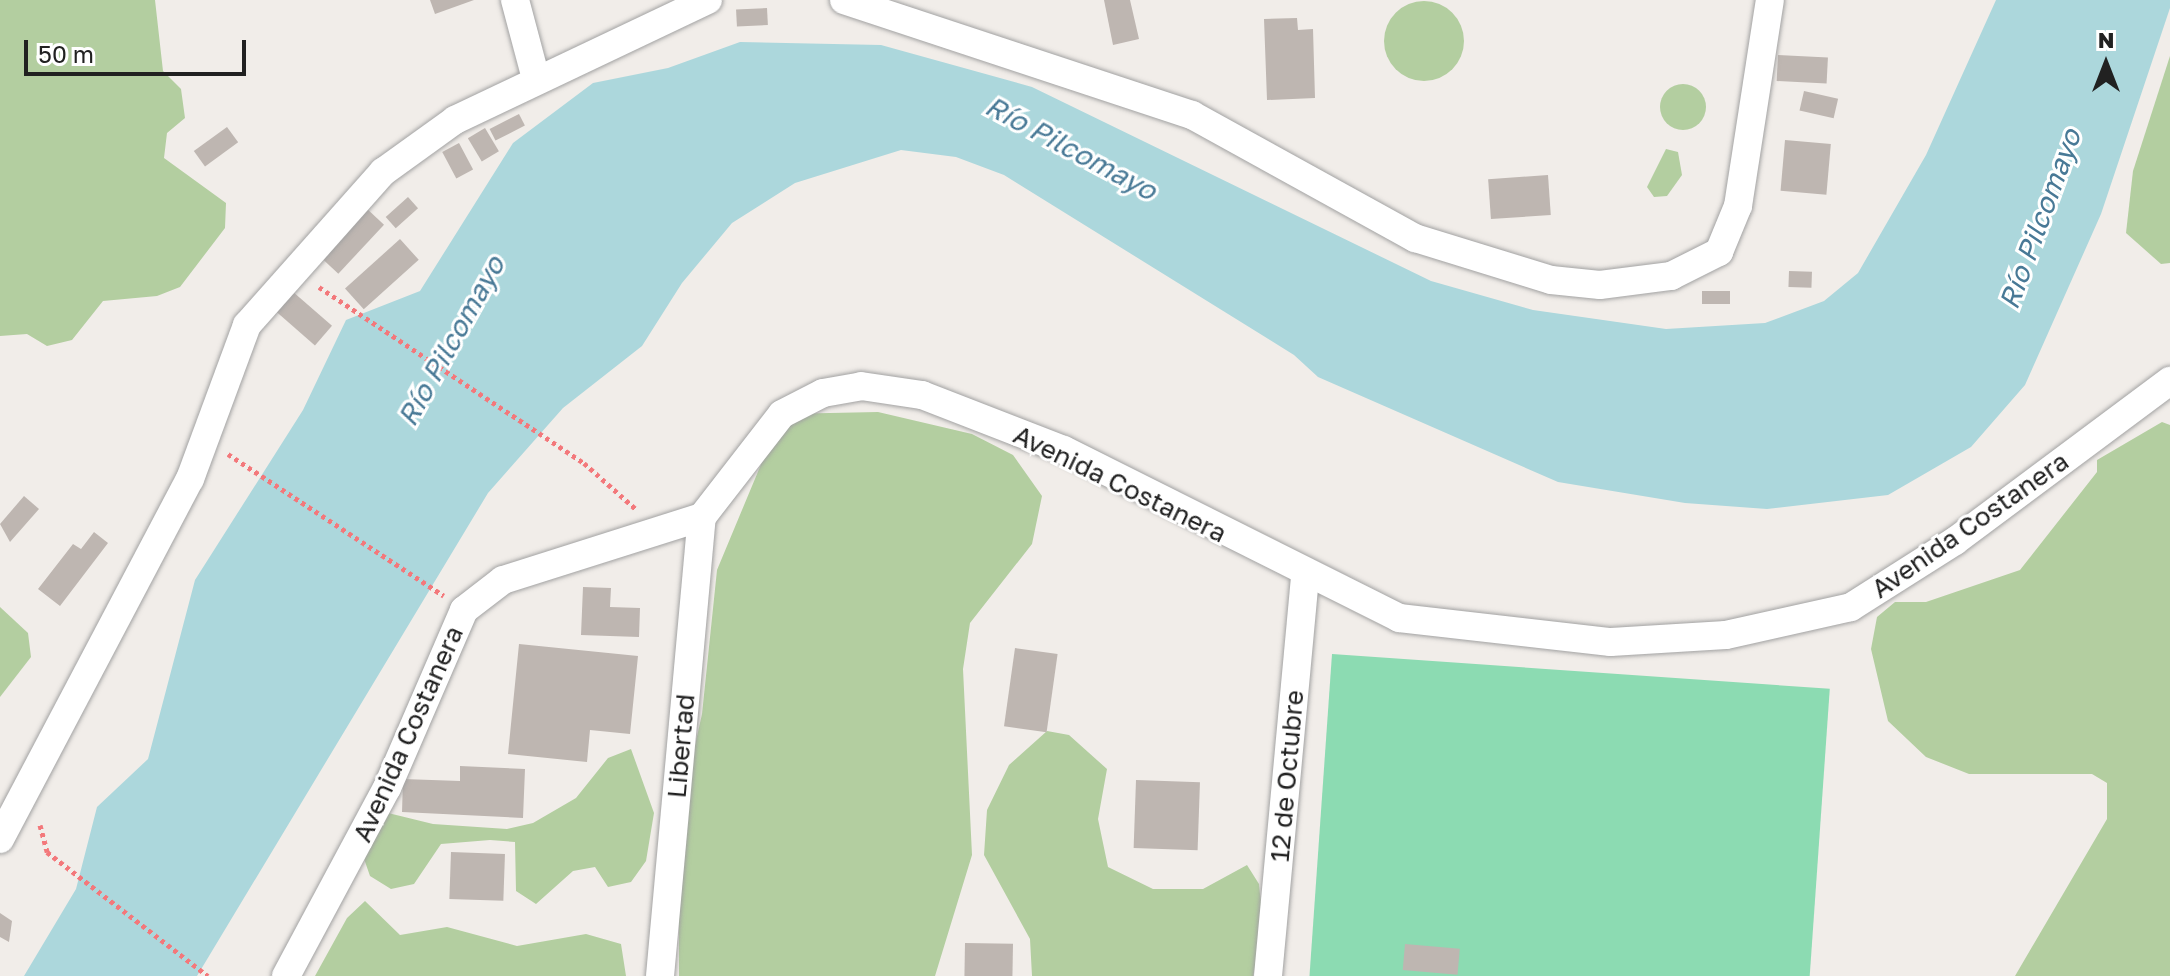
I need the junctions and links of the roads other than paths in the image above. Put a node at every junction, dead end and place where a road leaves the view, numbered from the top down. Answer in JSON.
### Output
{"nodes":[{"id":1,"x":515,"y":0,"type":"edge"},
{"id":2,"x":708,"y":0,"type":"edge"},
{"id":3,"x":844,"y":0,"type":"edge"},
{"id":4,"x":1770,"y":0,"type":"edge"},
{"id":5,"x":536,"y":79,"type":"junction"},
{"id":6,"x":2170,"y":381,"type":"edge"},
{"id":7,"x":702,"y":517,"type":"junction"},
{"id":8,"x":1305,"y":577,"type":"junction"},
{"id":9,"x":0,"y":839,"type":"edge"},
{"id":10,"x":286,"y":976,"type":"edge"},
{"id":11,"x":660,"y":976,"type":"edge"},
{"id":12,"x":1268,"y":976,"type":"edge"}],
"edges":[{"from":1,"to":5,"type":"street"},
{"from":2,"to":5,"type":"street"},
{"from":3,"to":4,"type":"street"},
{"from":5,"to":9,"type":"street"},
{"from":6,"to":8,"type":"street","name":"Avenida Costanera"},
{"from":7,"to":8,"type":"street","name":"Avenida Costanera"},
{"from":7,"to":10,"type":"street","name":"Avenida Costanera"},
{"from":7,"to":11,"type":"street","name":"Libertad"},
{"from":8,"to":12,"type":"street","name":"12 de Octubre"}]}
